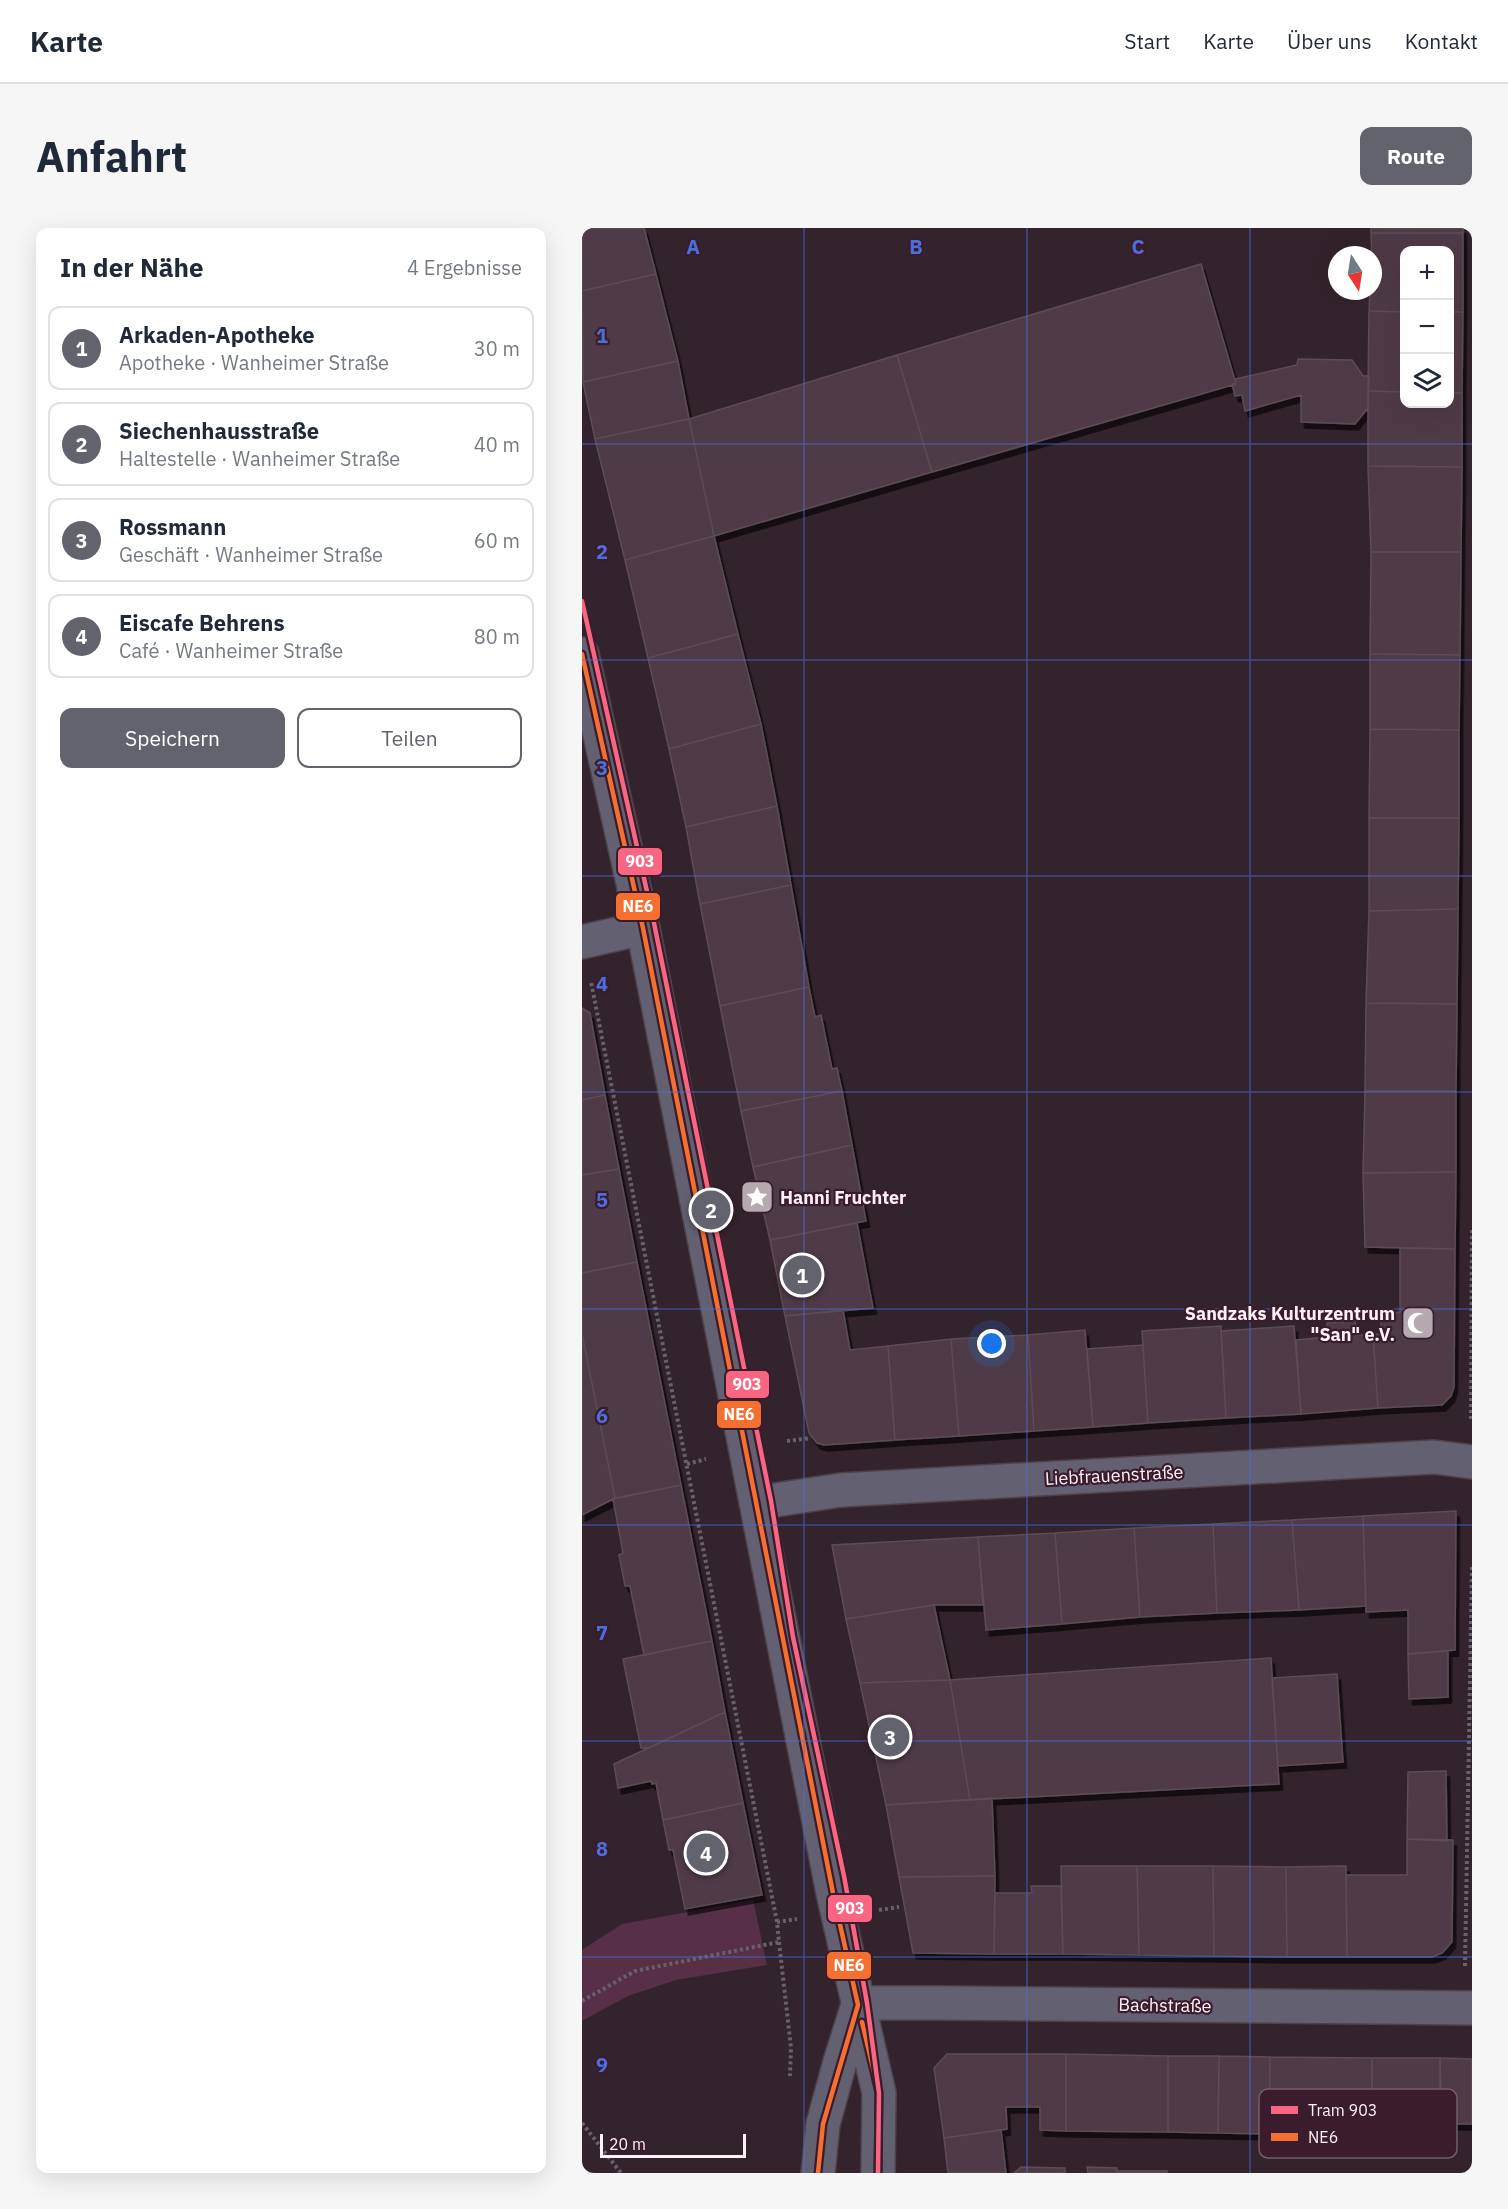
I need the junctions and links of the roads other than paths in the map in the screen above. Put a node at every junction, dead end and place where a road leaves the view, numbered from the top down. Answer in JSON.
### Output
{"nodes":[{"id":1,"x":582,"y":654,"type":"edge"},
{"id":2,"x":643,"y":928,"type":"junction"},
{"id":3,"x":582,"y":942,"type":"edge"},
{"id":4,"x":1472,"y":1462,"type":"edge"},
{"id":5,"x":756,"y":1503,"type":"junction"},
{"id":6,"x":858,"y":2005,"type":"junction"},
{"id":7,"x":1472,"y":2008,"type":"edge"},
{"id":8,"x":818,"y":2173,"type":"edge"},
{"id":9,"x":878,"y":2173,"type":"edge"}],
"edges":[{"from":1,"to":2,"type":"street"},
{"from":2,"to":3,"type":"street"},
{"from":2,"to":5,"type":"street"},
{"from":4,"to":5,"type":"street","name":"Liebfrauenstraße"},
{"from":5,"to":6,"type":"street"},
{"from":6,"to":7,"type":"street","name":"Bachstraße"},
{"from":6,"to":8,"type":"street"},
{"from":6,"to":9,"type":"street"}]}
